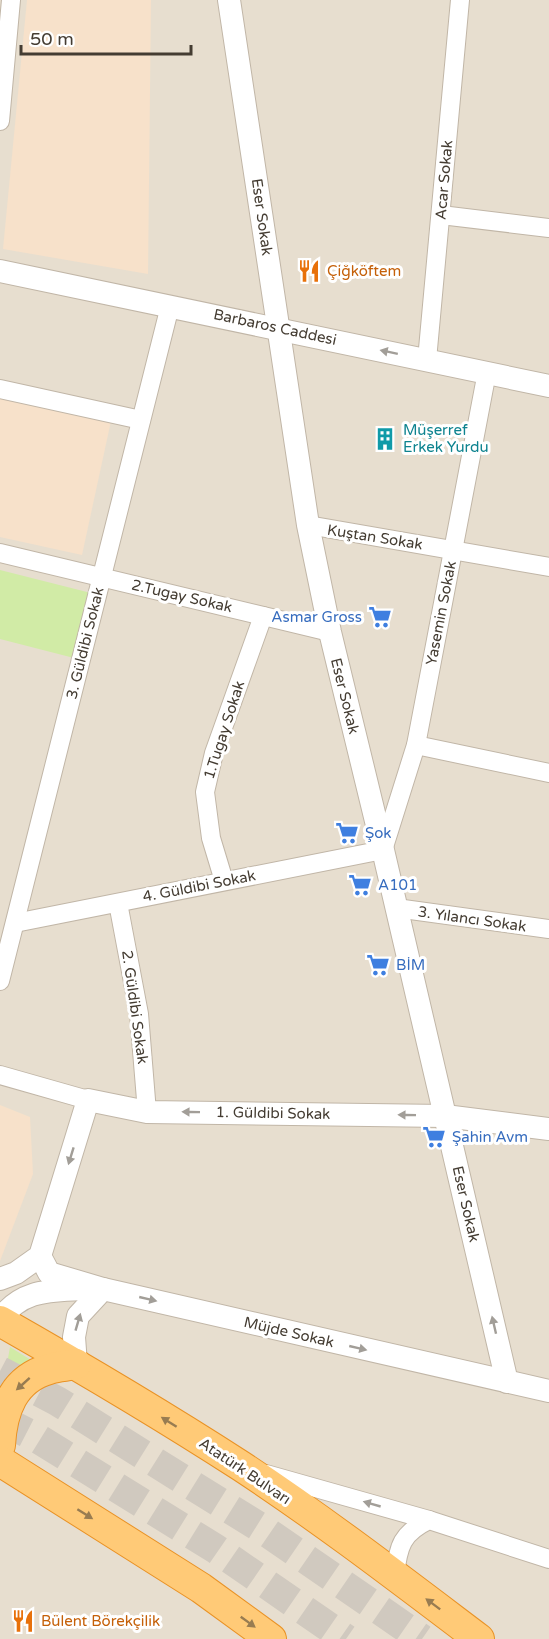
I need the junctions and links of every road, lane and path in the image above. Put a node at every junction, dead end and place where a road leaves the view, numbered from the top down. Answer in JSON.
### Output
{"nodes":[{"id":1,"x":12,"y":0,"type":"edge"},
{"id":2,"x":229,"y":0,"type":"edge"},
{"id":3,"x":460,"y":0,"type":"edge"},
{"id":4,"x":0,"y":121,"type":"edge"},
{"id":5,"x":441,"y":215,"type":"junction"},
{"id":6,"x":549,"y":228,"type":"edge"},
{"id":7,"x":0,"y":271,"type":"edge"},
{"id":8,"x":170,"y":306,"type":"junction"},
{"id":9,"x":278,"y":328,"type":"junction"},
{"id":10,"x":427,"y":360,"type":"junction"},
{"id":11,"x":487,"y":372,"type":"junction"},
{"id":12,"x":549,"y":386,"type":"edge"},
{"id":13,"x":0,"y":389,"type":"edge"},
{"id":14,"x":141,"y":420,"type":"junction"},
{"id":15,"x":308,"y":525,"type":"junction"},
{"id":16,"x":453,"y":549,"type":"junction"},
{"id":17,"x":0,"y":553,"type":"edge"},
{"id":18,"x":549,"y":567,"type":"edge"},
{"id":19,"x":101,"y":577,"type":"junction"},
{"id":20,"x":263,"y":616,"type":"junction"},
{"id":21,"x":330,"y":632,"type":"junction"},
{"id":22,"x":416,"y":745,"type":"junction"},
{"id":23,"x":549,"y":773,"type":"edge"},
{"id":24,"x":383,"y":850,"type":"junction"},
{"id":25,"x":224,"y":881,"type":"junction"},
{"id":26,"x":118,"y":903,"type":"junction"},
{"id":27,"x":396,"y":908,"type":"junction"},
{"id":28,"x":15,"y":923,"type":"junction"},
{"id":29,"x":549,"y":929,"type":"edge"},
{"id":30,"x":0,"y":981,"type":"edge"},
{"id":31,"x":0,"y":1075,"type":"edge"},
{"id":32,"x":88,"y":1101,"type":"junction"},
{"id":33,"x":147,"y":1112,"type":"junction"},
{"id":34,"x":446,"y":1116,"type":"junction"},
{"id":35,"x":549,"y":1129,"type":"edge"},
{"id":36,"x":40,"y":1256,"type":"junction"},
{"id":37,"x":0,"y":1280,"type":"edge"},
{"id":38,"x":103,"y":1288,"type":"junction"},
{"id":39,"x":0,"y":1320,"type":"edge"},
{"id":40,"x":76,"y":1364,"type":"junction"},
{"id":41,"x":507,"y":1382,"type":"junction"},
{"id":42,"x":549,"y":1391,"type":"edge"},
{"id":43,"x":0,"y":1445,"type":"edge"},
{"id":44,"x":0,"y":1461,"type":"edge"},
{"id":45,"x":241,"y":1466,"type":"junction"},
{"id":46,"x":0,"y":1484,"type":"edge"},
{"id":47,"x":58,"y":1497,"type":"junction"},
{"id":48,"x":429,"y":1520,"type":"junction"},
{"id":49,"x":549,"y":1558,"type":"edge"},
{"id":50,"x":395,"y":1575,"type":"junction"},
{"id":51,"x":271,"y":1639,"type":"edge"},
{"id":52,"x":480,"y":1639,"type":"edge"}],
"edges":[{"from":1,"to":4,"type":"street"},
{"from":2,"to":9,"type":"street","name":"Eser Sokak"},
{"from":3,"to":5,"type":"street","name":"Acar Sokak"},
{"from":5,"to":6,"type":"street"},
{"from":5,"to":10,"type":"street","name":"Acar Sokak"},
{"from":7,"to":8,"type":"street","name":"Barbaros Caddesi"},
{"from":8,"to":9,"type":"street","name":"Barbaros Caddesi"},
{"from":8,"to":14,"type":"street","name":"3. Güldibi Sokak"},
{"from":10,"to":9,"type":"street","name":"Barbaros Caddesi","one_way":true},
{"from":9,"to":15,"type":"street","name":"Eser Sokak"},
{"from":10,"to":11,"type":"street","name":"Barbaros Caddesi"},
{"from":11,"to":12,"type":"street","name":"Barbaros Caddesi"},
{"from":11,"to":16,"type":"street","name":"Yasemin Sokak"},
{"from":13,"to":14,"type":"street"},
{"from":14,"to":19,"type":"street","name":"3. Güldibi Sokak"},
{"from":15,"to":16,"type":"street","name":"Kuştan Sokak"},
{"from":15,"to":21,"type":"street","name":"Eser Sokak"},
{"from":16,"to":18,"type":"street","name":"Kuştan Sokak"},
{"from":16,"to":22,"type":"street","name":"Yasemin Sokak"},
{"from":17,"to":19,"type":"street","name":"2.Tugay Sokak"},
{"from":19,"to":20,"type":"street","name":"2.Tugay Sokak"},
{"from":19,"to":28,"type":"street","name":"3. Güldibi Sokak"},
{"from":20,"to":21,"type":"street","name":"2.Tugay Sokak"},
{"from":20,"to":25,"type":"street","name":"1.Tugay Sokak"},
{"from":21,"to":24,"type":"street","name":"Eser Sokak"},
{"from":22,"to":23,"type":"street"},
{"from":22,"to":24,"type":"street","name":"Yasemin Sokak"},
{"from":24,"to":25,"type":"street","name":"4. Güldibi Sokak"},
{"from":24,"to":27,"type":"street","name":"Eser Sokak"},
{"from":25,"to":26,"type":"street","name":"4. Güldibi Sokak"},
{"from":26,"to":28,"type":"street","name":"4. Güldibi Sokak"},
{"from":26,"to":33,"type":"street","name":"2. Güldibi Sokak"},
{"from":27,"to":29,"type":"street","name":"3. Yılancı Sokak"},
{"from":27,"to":34,"type":"street","name":"Eser Sokak"},
{"from":28,"to":30,"type":"street","name":"3. Güldibi Sokak"},
{"from":31,"to":32,"type":"street","name":"1. Güldibi Sokak"},
{"from":32,"to":33,"type":"street","name":"1. Güldibi Sokak"},
{"from":32,"to":36,"type":"street","one_way":true},
{"from":34,"to":33,"type":"street","name":"1. Güldibi Sokak","one_way":true},
{"from":34,"to":35,"type":"street","name":"1. Güldibi Sokak"},
{"from":41,"to":34,"type":"street","name":"Eser Sokak","one_way":true},
{"from":36,"to":37,"type":"street"},
{"from":36,"to":38,"type":"street","name":"Müjde Sokak"},
{"from":38,"to":39,"type":"street"},
{"from":40,"to":38,"type":"street","one_way":true},
{"from":38,"to":41,"type":"street","name":"Müjde Sokak","one_way":true},
{"from":39,"to":40,"type":"highway","name":"Atatürk Bulvarı"},
{"from":40,"to":43,"type":"highway","one_way":true},
{"from":45,"to":40,"type":"highway","name":"Atatürk Bulvarı","one_way":true},
{"from":41,"to":42,"type":"street","name":"Müjde Sokak"},
{"from":44,"to":47,"type":"highway"},
{"from":48,"to":45,"type":"street","one_way":true},
{"from":45,"to":50,"type":"highway","name":"Atatürk Bulvarı"},
{"from":46,"to":47,"type":"highway"},
{"from":47,"to":51,"type":"highway","one_way":true},
{"from":48,"to":49,"type":"street"},
{"from":48,"to":50,"type":"street"},
{"from":52,"to":50,"type":"highway","name":"Atatürk Bulvarı","one_way":true}]}
